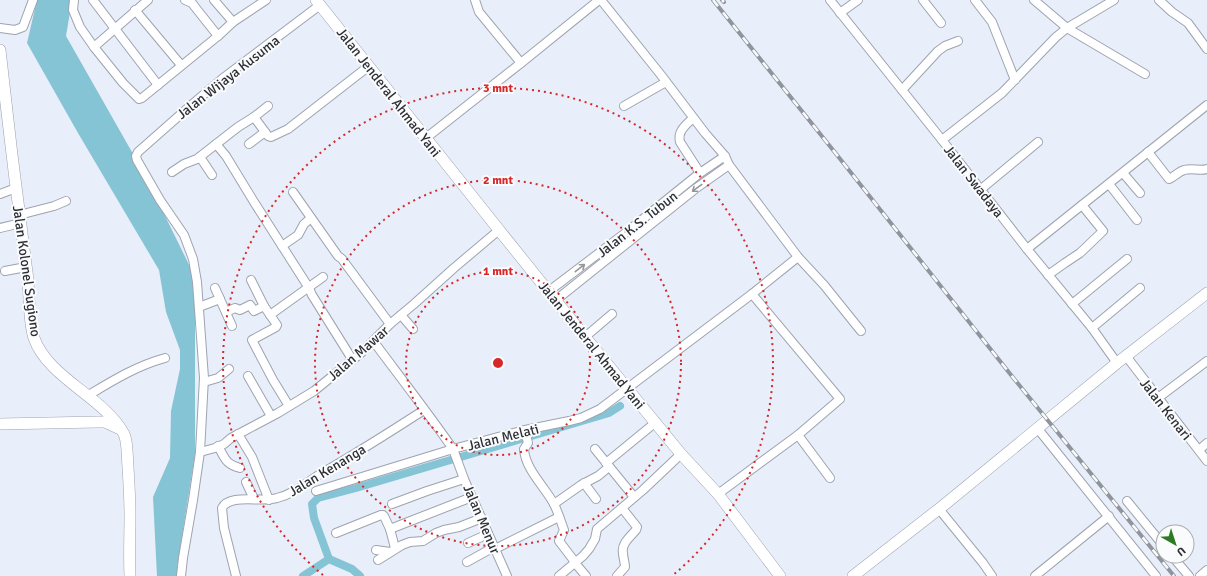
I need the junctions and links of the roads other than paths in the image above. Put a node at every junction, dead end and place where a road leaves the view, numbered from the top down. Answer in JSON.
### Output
{"nodes":[{"id":1,"x":33,"y":0,"type":"edge"},
{"id":2,"x":74,"y":0,"type":"edge"},
{"id":3,"x":93,"y":0,"type":"edge"},
{"id":4,"x":148,"y":0,"type":"edge"},
{"id":5,"x":185,"y":0,"type":"edge"},
{"id":6,"x":214,"y":0,"type":"edge"},
{"id":7,"x":266,"y":0,"type":"edge"},
{"id":8,"x":475,"y":0,"type":"edge"},
{"id":9,"x":600,"y":0,"type":"edge"},
{"id":10,"x":830,"y":0,"type":"edge"},
{"id":11,"x":858,"y":0,"type":"edge"},
{"id":12,"x":923,"y":0,"type":"edge"},
{"id":13,"x":975,"y":0,"type":"edge"},
{"id":14,"x":1034,"y":0,"type":"edge"},
{"id":15,"x":1114,"y":0,"type":"edge"},
{"id":16,"x":1159,"y":0,"type":"edge"},
{"id":17,"x":318,"y":3,"type":"edge"},
{"id":18,"x":135,"y":10,"type":"junction"},
{"id":19,"x":840,"y":13,"type":"junction"},
{"id":20,"x":233,"y":22,"type":"junction"},
{"id":21,"x":941,"y":23,"type":"dead end"},
{"id":22,"x":0,"y":28,"type":"edge"},
{"id":23,"x":114,"y":28,"type":"junction"},
{"id":24,"x":1067,"y":28,"type":"junction"},
{"id":25,"x":218,"y":36,"type":"junction"},
{"id":26,"x":958,"y":41,"type":"dead end"},
{"id":27,"x":94,"y":47,"type":"junction"},
{"id":28,"x":0,"y":50,"type":"edge"},
{"id":29,"x":1207,"y":50,"type":"edge"},
{"id":30,"x":521,"y":63,"type":"junction"},
{"id":31,"x":181,"y":65,"type":"junction"},
{"id":32,"x":369,"y":66,"type":"junction"},
{"id":33,"x":1145,"y":74,"type":"dead end"},
{"id":34,"x":1015,"y":80,"type":"junction"},
{"id":35,"x":2,"y":82,"type":"edge"},
{"id":36,"x":666,"y":82,"type":"junction"},
{"id":37,"x":158,"y":85,"type":"junction"},
{"id":38,"x":902,"y":90,"type":"junction"},
{"id":39,"x":1207,"y":105,"type":"edge"},
{"id":40,"x":268,"y":106,"type":"dead end"},
{"id":41,"x":624,"y":106,"type":"dead end"},
{"id":42,"x":254,"y":117,"type":"junction"},
{"id":43,"x":693,"y":118,"type":"junction"},
{"id":44,"x":265,"y":132,"type":"junction"},
{"id":45,"x":426,"y":138,"type":"junction"},
{"id":46,"x":942,"y":140,"type":"junction"},
{"id":47,"x":1038,"y":142,"type":"dead end"},
{"id":48,"x":216,"y":144,"type":"junction"},
{"id":49,"x":249,"y":144,"type":"dead end"},
{"id":50,"x":1148,"y":152,"type":"junction"},
{"id":51,"x":725,"y":156,"type":"junction"},
{"id":52,"x":200,"y":157,"type":"junction"},
{"id":53,"x":729,"y":165,"type":"junction"},
{"id":54,"x":1207,"y":169,"type":"edge"},
{"id":55,"x":172,"y":172,"type":"dead end"},
{"id":56,"x":1123,"y":172,"type":"junction"},
{"id":57,"x":700,"y":173,"type":"junction"},
{"id":58,"x":212,"y":175,"type":"dead end"},
{"id":59,"x":1108,"y":184,"type":"junction"},
{"id":60,"x":16,"y":188,"type":"junction"},
{"id":61,"x":980,"y":190,"type":"junction"},
{"id":62,"x":293,"y":192,"type":"dead end"},
{"id":63,"x":1140,"y":193,"type":"dead end"},
{"id":64,"x":0,"y":194,"type":"edge"},
{"id":65,"x":66,"y":201,"type":"dead end"},
{"id":66,"x":1082,"y":205,"type":"junction"},
{"id":67,"x":311,"y":218,"type":"junction"},
{"id":68,"x":20,"y":219,"type":"junction"},
{"id":69,"x":1137,"y":220,"type":"dead end"},
{"id":70,"x":0,"y":228,"type":"edge"},
{"id":71,"x":498,"y":230,"type":"junction"},
{"id":72,"x":631,"y":234,"type":"junction"},
{"id":73,"x":282,"y":246,"type":"junction"},
{"id":74,"x":1027,"y":250,"type":"junction"},
{"id":75,"x":798,"y":257,"type":"junction"},
{"id":76,"x":1127,"y":259,"type":"dead end"},
{"id":77,"x":26,"y":267,"type":"junction"},
{"id":78,"x":5,"y":271,"type":"dead end"},
{"id":79,"x":1048,"y":275,"type":"junction"},
{"id":80,"x":324,"y":277,"type":"dead end"},
{"id":81,"x":251,"y":280,"type":"dead end"},
{"id":82,"x":214,"y":288,"type":"dead end"},
{"id":83,"x":309,"y":288,"type":"junction"},
{"id":84,"x":1140,"y":288,"type":"dead end"},
{"id":85,"x":549,"y":291,"type":"junction"},
{"id":86,"x":1207,"y":293,"type":"edge"},
{"id":87,"x":752,"y":294,"type":"junction"},
{"id":88,"x":220,"y":299,"type":"junction"},
{"id":89,"x":556,"y":300,"type":"junction"},
{"id":90,"x":1072,"y":304,"type":"junction"},
{"id":91,"x":264,"y":306,"type":"junction"},
{"id":92,"x":199,"y":308,"type":"junction"},
{"id":93,"x":226,"y":312,"type":"junction"},
{"id":94,"x":402,"y":314,"type":"junction"},
{"id":95,"x":612,"y":314,"type":"dead end"},
{"id":96,"x":270,"y":315,"type":"junction"},
{"id":97,"x":390,"y":324,"type":"junction"},
{"id":98,"x":232,"y":326,"type":"dead end"},
{"id":99,"x":1092,"y":328,"type":"junction"},
{"id":100,"x":413,"y":329,"type":"dead end"},
{"id":101,"x":861,"y":331,"type":"dead end"},
{"id":102,"x":585,"y":337,"type":"junction"},
{"id":103,"x":374,"y":342,"type":"junction"},
{"id":104,"x":165,"y":358,"type":"dead end"},
{"id":105,"x":352,"y":359,"type":"junction"},
{"id":106,"x":1122,"y":360,"type":"junction"},
{"id":107,"x":1207,"y":361,"type":"edge"},
{"id":108,"x":229,"y":369,"type":"dead end"},
{"id":109,"x":248,"y":376,"type":"dead end"},
{"id":110,"x":204,"y":382,"type":"junction"},
{"id":111,"x":628,"y":388,"type":"junction"},
{"id":112,"x":87,"y":396,"type":"junction"},
{"id":113,"x":1158,"y":398,"type":"junction"},
{"id":114,"x":97,"y":405,"type":"junction"},
{"id":115,"x":289,"y":406,"type":"junction"},
{"id":116,"x":424,"y":410,"type":"junction"},
{"id":117,"x":271,"y":416,"type":"junction"},
{"id":118,"x":89,"y":422,"type":"junction"},
{"id":119,"x":656,"y":422,"type":"junction"},
{"id":120,"x":0,"y":424,"type":"edge"},
{"id":121,"x":120,"y":429,"type":"junction"},
{"id":122,"x":1038,"y":429,"type":"junction"},
{"id":123,"x":238,"y":434,"type":"junction"},
{"id":124,"x":798,"y":435,"type":"junction"},
{"id":125,"x":527,"y":437,"type":"junction"},
{"id":126,"x":1207,"y":443,"type":"edge"},
{"id":127,"x":218,"y":446,"type":"junction"},
{"id":128,"x":595,"y":449,"type":"dead end"},
{"id":129,"x":454,"y":450,"type":"junction"},
{"id":130,"x":1198,"y":450,"type":"junction"},
{"id":131,"x":200,"y":452,"type":"junction"},
{"id":132,"x":682,"y":454,"type":"junction"},
{"id":133,"x":1207,"y":461,"type":"edge"},
{"id":134,"x":608,"y":465,"type":"junction"},
{"id":135,"x":240,"y":468,"type":"dead end"},
{"id":136,"x":830,"y":478,"type":"dead end"},
{"id":137,"x":464,"y":479,"type":"junction"},
{"id":138,"x":246,"y":482,"type":"dead end"},
{"id":139,"x":584,"y":483,"type":"junction"},
{"id":140,"x":316,"y":491,"type":"dead end"},
{"id":141,"x":718,"y":494,"type":"junction"},
{"id":142,"x":472,"y":497,"type":"junction"},
{"id":143,"x":634,"y":497,"type":"junction"},
{"id":144,"x":254,"y":499,"type":"junction"},
{"id":145,"x":596,"y":499,"type":"dead end"},
{"id":146,"x":269,"y":500,"type":"junction"},
{"id":147,"x":1127,"y":501,"type":"dead end"},
{"id":148,"x":392,"y":504,"type":"dead end"},
{"id":149,"x":554,"y":504,"type":"junction"},
{"id":150,"x":622,"y":508,"type":"junction"},
{"id":151,"x":939,"y":510,"type":"junction"},
{"id":152,"x":1108,"y":516,"type":"junction"},
{"id":153,"x":559,"y":517,"type":"junction"},
{"id":154,"x":482,"y":518,"type":"junction"},
{"id":155,"x":390,"y":529,"type":"junction"},
{"id":156,"x":336,"y":533,"type":"dead end"},
{"id":157,"x":488,"y":534,"type":"junction"},
{"id":158,"x":1155,"y":535,"type":"edge"},
{"id":159,"x":468,"y":543,"type":"dead end"},
{"id":160,"x":494,"y":548,"type":"junction"},
{"id":161,"x":376,"y":550,"type":"dead end"},
{"id":162,"x":393,"y":550,"type":"junction"},
{"id":163,"x":378,"y":560,"type":"dead end"},
{"id":164,"x":467,"y":562,"type":"dead end"},
{"id":165,"x":575,"y":562,"type":"junction"},
{"id":166,"x":1179,"y":564,"type":"edge"},
{"id":167,"x":1207,"y":570,"type":"edge"},
{"id":168,"x":504,"y":575,"type":"edge"},
{"id":169,"x":130,"y":576,"type":"edge"},
{"id":170,"x":181,"y":576,"type":"edge"},
{"id":171,"x":236,"y":576,"type":"edge"},
{"id":172,"x":559,"y":576,"type":"edge"},
{"id":173,"x":586,"y":576,"type":"edge"},
{"id":174,"x":617,"y":576,"type":"edge"},
{"id":175,"x":780,"y":576,"type":"edge"},
{"id":176,"x":853,"y":576,"type":"edge"},
{"id":177,"x":992,"y":576,"type":"edge"},
{"id":178,"x":1035,"y":576,"type":"edge"},
{"id":179,"x":1156,"y":576,"type":"edge"},
{"id":180,"x":1189,"y":576,"type":"edge"},
{"id":181,"x":1200,"y":576,"type":"edge"}],
"edges":[{"from":1,"to":22,"type":"street"},
{"from":2,"to":27,"type":"street"},
{"from":3,"to":23,"type":"street"},
{"from":4,"to":18,"type":"street"},
{"from":5,"to":25,"type":"street"},
{"from":6,"to":20,"type":"street"},
{"from":7,"to":20,"type":"street"},
{"from":8,"to":30,"type":"street"},
{"from":9,"to":30,"type":"street"},
{"from":9,"to":36,"type":"street"},
{"from":10,"to":19,"type":"street","name":"Jalan Swadaya"},
{"from":11,"to":19,"type":"street"},
{"from":12,"to":21,"type":"street"},
{"from":13,"to":34,"type":"street"},
{"from":14,"to":24,"type":"street"},
{"from":15,"to":24,"type":"street"},
{"from":16,"to":29,"type":"street"},
{"from":17,"to":32,"type":"main road","name":"Jalan Jenderal Ahmad Yani"},
{"from":17,"to":92,"type":"street","name":"Jalan Wijaya Kusuma"},
{"from":18,"to":23,"type":"street"},
{"from":18,"to":31,"type":"street"},
{"from":19,"to":38,"type":"street","name":"Jalan Swadaya"},
{"from":20,"to":25,"type":"street"},
{"from":23,"to":27,"type":"street"},
{"from":23,"to":37,"type":"street"},
{"from":24,"to":33,"type":"street"},
{"from":24,"to":34,"type":"street"},
{"from":25,"to":31,"type":"street"},
{"from":26,"to":38,"type":"street"},
{"from":27,"to":37,"type":"street"},
{"from":28,"to":35,"type":"main road","name":"Jalan Kolonel Sugiono"},
{"from":30,"to":45,"type":"street"},
{"from":31,"to":37,"type":"street"},
{"from":32,"to":44,"type":"street"},
{"from":32,"to":45,"type":"main road","name":"Jalan Jenderal Ahmad Yani"},
{"from":34,"to":46,"type":"street"},
{"from":35,"to":60,"type":"main road","name":"Jalan Kolonel Sugiono"},
{"from":36,"to":41,"type":"street"},
{"from":36,"to":43,"type":"street"},
{"from":38,"to":46,"type":"street","name":"Jalan Swadaya"},
{"from":39,"to":50,"type":"street"},
{"from":40,"to":42,"type":"street"},
{"from":42,"to":44,"type":"street"},
{"from":42,"to":48,"type":"street"},
{"from":43,"to":51,"type":"street"},
{"from":43,"to":57,"type":"street"},
{"from":44,"to":49,"type":"street"},
{"from":45,"to":71,"type":"main road","name":"Jalan Jenderal Ahmad Yani"},
{"from":46,"to":61,"type":"street","name":"Jalan Swadaya"},
{"from":47,"to":61,"type":"street"},
{"from":48,"to":52,"type":"street"},
{"from":48,"to":73,"type":"street"},
{"from":50,"to":54,"type":"street"},
{"from":50,"to":56,"type":"street"},
{"from":51,"to":53,"type":"street"},
{"from":51,"to":57,"type":"street","name":"Jalan K.S. Tubun"},
{"from":52,"to":55,"type":"street"},
{"from":52,"to":58,"type":"street"},
{"from":53,"to":72,"type":"street","name":"Jalan K.S. Tubun","one_way":true},
{"from":53,"to":75,"type":"street"},
{"from":56,"to":59,"type":"street"},
{"from":56,"to":63,"type":"street"},
{"from":57,"to":72,"type":"street","name":"Jalan K.S. Tubun"},
{"from":59,"to":66,"type":"street"},
{"from":59,"to":69,"type":"street"},
{"from":60,"to":64,"type":"street"},
{"from":60,"to":68,"type":"main road","name":"Jalan Kolonel Sugiono"},
{"from":61,"to":74,"type":"street","name":"Jalan Swadaya"},
{"from":62,"to":67,"type":"street"},
{"from":65,"to":68,"type":"street"},
{"from":66,"to":74,"type":"street"},
{"from":66,"to":79,"type":"street"},
{"from":67,"to":73,"type":"street"},
{"from":67,"to":97,"type":"street"},
{"from":68,"to":70,"type":"street"},
{"from":68,"to":77,"type":"main road","name":"Jalan Kolonel Sugiono"},
{"from":71,"to":85,"type":"main road","name":"Jalan Jenderal Ahmad Yani"},
{"from":71,"to":94,"type":"street","name":"Jalan Mawar"},
{"from":85,"to":72,"type":"street","name":"Jalan K.S. Tubun","one_way":true},
{"from":72,"to":89,"type":"street","name":"Jalan K.S. Tubun"},
{"from":73,"to":83,"type":"street"},
{"from":74,"to":79,"type":"street","name":"Jalan Swadaya"},
{"from":75,"to":87,"type":"street","name":"Jalan Melati"},
{"from":75,"to":101,"type":"street"},
{"from":76,"to":90,"type":"street"},
{"from":77,"to":78,"type":"street"},
{"from":77,"to":112,"type":"main road","name":"Jalan Kolonel Sugiono"},
{"from":79,"to":90,"type":"street","name":"Jalan Swadaya"},
{"from":80,"to":83,"type":"street"},
{"from":81,"to":91,"type":"street"},
{"from":82,"to":88,"type":"street"},
{"from":83,"to":96,"type":"street"},
{"from":83,"to":105,"type":"street"},
{"from":84,"to":99,"type":"street"},
{"from":85,"to":89,"type":"main road","name":"Jalan Jenderal Ahmad Yani"},
{"from":86,"to":106,"type":"main road"},
{"from":87,"to":111,"type":"street","name":"Jalan Melati"},
{"from":87,"to":124,"type":"street"},
{"from":88,"to":92,"type":"street"},
{"from":88,"to":93,"type":"street"},
{"from":89,"to":102,"type":"main road","name":"Jalan Jenderal Ahmad Yani"},
{"from":90,"to":99,"type":"street","name":"Jalan Swadaya"},
{"from":91,"to":93,"type":"street"},
{"from":91,"to":96,"type":"street"},
{"from":92,"to":110,"type":"street"},
{"from":93,"to":98,"type":"street"},
{"from":94,"to":97,"type":"street","name":"Jalan Mawar"},
{"from":94,"to":100,"type":"street"},
{"from":95,"to":102,"type":"street"},
{"from":96,"to":115,"type":"street"},
{"from":97,"to":103,"type":"street","name":"Jalan Mawar"},
{"from":99,"to":106,"type":"street","name":"Jalan Swadaya"},
{"from":102,"to":111,"type":"main road","name":"Jalan Jenderal Ahmad Yani"},
{"from":103,"to":105,"type":"street","name":"Jalan Mawar"},
{"from":103,"to":116,"type":"street","name":"Jalan Melati"},
{"from":104,"to":112,"type":"street"},
{"from":105,"to":115,"type":"street","name":"Jalan Mawar"},
{"from":106,"to":113,"type":"street","name":"Jalan Kenari"},
{"from":106,"to":122,"type":"main road"},
{"from":107,"to":113,"type":"street"},
{"from":108,"to":110,"type":"street"},
{"from":109,"to":117,"type":"street"},
{"from":110,"to":131,"type":"street"},
{"from":111,"to":119,"type":"main road","name":"Jalan Jenderal Ahmad Yani"},
{"from":111,"to":125,"type":"street","name":"Jalan Melati"},
{"from":112,"to":114,"type":"main road","name":"Jalan Kolonel Sugiono"},
{"from":113,"to":130,"type":"street","name":"Jalan Kenari"},
{"from":114,"to":118,"type":"main road"},
{"from":114,"to":121,"type":"main road","name":"Jalan Kolonel Sugiono"},
{"from":115,"to":117,"type":"street","name":"Jalan Mawar"},
{"from":116,"to":129,"type":"street","name":"Jalan Melati"},
{"from":116,"to":146,"type":"street","name":"Jalan Kenanga"},
{"from":117,"to":123,"type":"street","name":"Jalan Mawar"},
{"from":118,"to":120,"type":"main road"},
{"from":118,"to":121,"type":"main road"},
{"from":119,"to":132,"type":"main road","name":"Jalan Jenderal Ahmad Yani"},
{"from":119,"to":134,"type":"street"},
{"from":121,"to":169,"type":"main road","name":"Jalan Kolonel Sugiono"},
{"from":122,"to":151,"type":"main road"},
{"from":122,"to":152,"type":"street"},
{"from":123,"to":127,"type":"street","name":"Jalan Mawar"},
{"from":123,"to":146,"type":"street"},
{"from":124,"to":136,"type":"street"},
{"from":124,"to":141,"type":"street"},
{"from":125,"to":129,"type":"street","name":"Jalan Melati"},
{"from":125,"to":149,"type":"street"},
{"from":126,"to":130,"type":"street"},
{"from":127,"to":131,"type":"street","name":"Jalan Mawar"},
{"from":127,"to":135,"type":"street"},
{"from":128,"to":134,"type":"street"},
{"from":129,"to":137,"type":"street","name":"Jalan Menur"},
{"from":129,"to":140,"type":"street"},
{"from":130,"to":133,"type":"street","name":"Jalan Kenari"},
{"from":131,"to":170,"type":"street"},
{"from":132,"to":141,"type":"main road","name":"Jalan Jenderal Ahmad Yani"},
{"from":132,"to":143,"type":"street"},
{"from":134,"to":139,"type":"street"},
{"from":134,"to":143,"type":"street"},
{"from":137,"to":142,"type":"street","name":"Jalan Menur"},
{"from":137,"to":148,"type":"street"},
{"from":138,"to":144,"type":"street"},
{"from":139,"to":145,"type":"street"},
{"from":139,"to":149,"type":"street"},
{"from":141,"to":175,"type":"main road","name":"Jalan Jenderal Ahmad Yani"},
{"from":142,"to":154,"type":"street","name":"Jalan Menur"},
{"from":142,"to":155,"type":"street"},
{"from":143,"to":150,"type":"street"},
{"from":144,"to":146,"type":"street","name":"Jalan Kenanga"},
{"from":144,"to":171,"type":"street","name":"Jalan Kenanga"},
{"from":147,"to":158,"type":"street"},
{"from":149,"to":153,"type":"street"},
{"from":150,"to":165,"type":"street"},
{"from":150,"to":174,"type":"street"},
{"from":151,"to":176,"type":"main road"},
{"from":151,"to":177,"type":"street"},
{"from":152,"to":178,"type":"street"},
{"from":152,"to":179,"type":"street"},
{"from":153,"to":160,"type":"street"},
{"from":153,"to":165,"type":"street"},
{"from":154,"to":157,"type":"street","name":"Jalan Menur"},
{"from":154,"to":162,"type":"street"},
{"from":155,"to":156,"type":"street"},
{"from":155,"to":162,"type":"street"},
{"from":157,"to":159,"type":"street"},
{"from":157,"to":160,"type":"street","name":"Jalan Menur"},
{"from":160,"to":164,"type":"street"},
{"from":160,"to":168,"type":"street","name":"Jalan Menur"},
{"from":161,"to":162,"type":"street"},
{"from":162,"to":163,"type":"street"},
{"from":165,"to":172,"type":"street"},
{"from":165,"to":173,"type":"street"},
{"from":166,"to":180,"type":"street"},
{"from":167,"to":181,"type":"street"}]}
